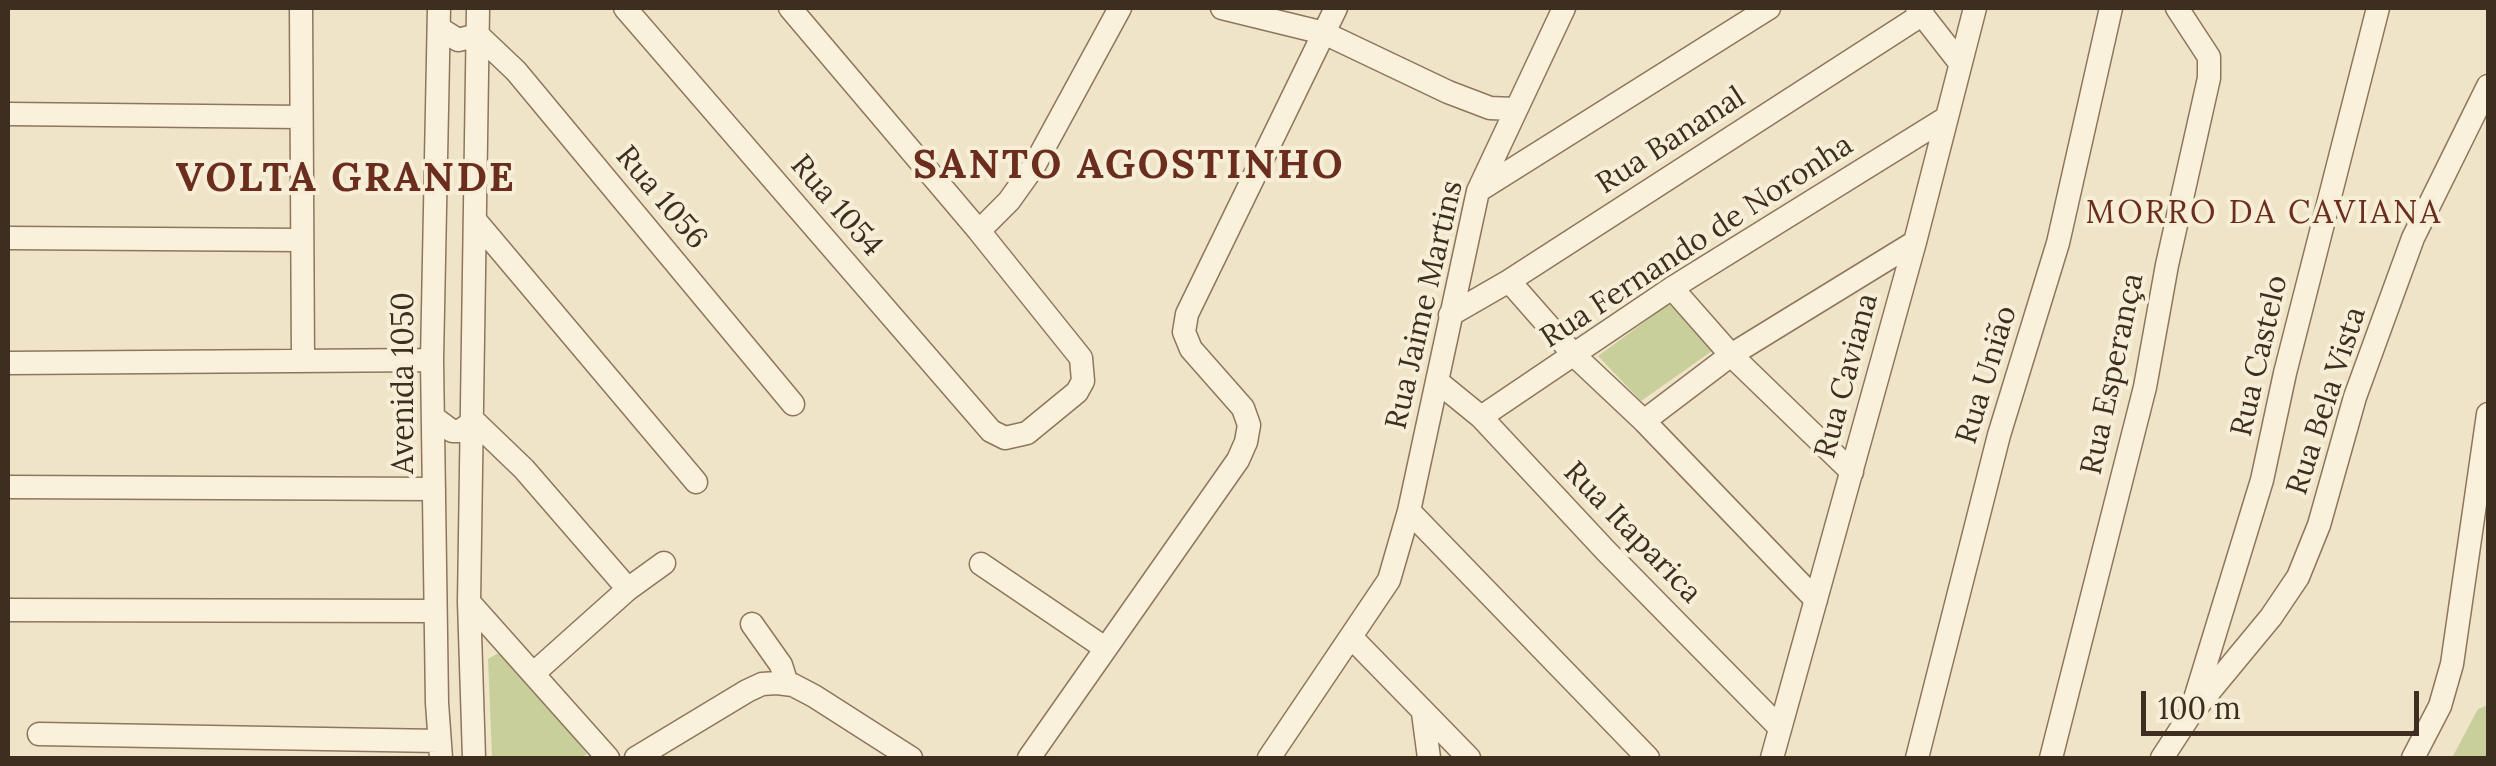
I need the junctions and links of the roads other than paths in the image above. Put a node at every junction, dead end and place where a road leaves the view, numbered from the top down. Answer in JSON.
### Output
{"nodes":[{"id":1,"x":301,"y":8,"type":"edge"},
{"id":2,"x":478,"y":8,"type":"edge"},
{"id":3,"x":624,"y":8,"type":"edge"},
{"id":4,"x":790,"y":8,"type":"edge"},
{"id":5,"x":1120,"y":8,"type":"edge"},
{"id":6,"x":1222,"y":8,"type":"edge"},
{"id":7,"x":1336,"y":8,"type":"edge"},
{"id":8,"x":1564,"y":8,"type":"edge"},
{"id":9,"x":1769,"y":8,"type":"edge"},
{"id":10,"x":1975,"y":8,"type":"edge"},
{"id":11,"x":2111,"y":8,"type":"edge"},
{"id":12,"x":2178,"y":8,"type":"edge"},
{"id":13,"x":2378,"y":8,"type":"edge"},
{"id":14,"x":1920,"y":11,"type":"edge"},
{"id":15,"x":439,"y":18,"type":"edge"},
{"id":16,"x":1324,"y":33,"type":"junction"},
{"id":17,"x":478,"y":35,"type":"junction"},
{"id":18,"x":1960,"y":63,"type":"junction"},
{"id":19,"x":477,"y":78,"type":"junction"},
{"id":20,"x":438,"y":79,"type":"junction"},
{"id":21,"x":2488,"y":86,"type":"edge"},
{"id":22,"x":1514,"y":109,"type":"junction"},
{"id":23,"x":8,"y":114,"type":"edge"},
{"id":24,"x":301,"y":117,"type":"junction"},
{"id":25,"x":1946,"y":118,"type":"junction"},
{"id":26,"x":1478,"y":192,"type":"junction"},
{"id":27,"x":476,"y":220,"type":"junction"},
{"id":28,"x":979,"y":231,"type":"junction"},
{"id":29,"x":8,"y":238,"type":"edge"},
{"id":30,"x":301,"y":240,"type":"junction"},
{"id":31,"x":1915,"y":242,"type":"junction"},
{"id":32,"x":1509,"y":281,"type":"junction"},
{"id":33,"x":1672,"y":288,"type":"junction"},
{"id":34,"x":1450,"y":315,"type":"junction"},
{"id":35,"x":1731,"y":354,"type":"junction"},
{"id":36,"x":1575,"y":356,"type":"junction"},
{"id":37,"x":432,"y":360,"type":"junction"},
{"id":38,"x":303,"y":361,"type":"junction"},
{"id":39,"x":8,"y":363,"type":"edge"},
{"id":40,"x":1438,"y":382,"type":"junction"},
{"id":41,"x":793,"y":404,"type":"dead end"},
{"id":42,"x":2488,"y":414,"type":"edge"},
{"id":43,"x":1482,"y":417,"type":"junction"},
{"id":44,"x":433,"y":418,"type":"junction"},
{"id":45,"x":474,"y":421,"type":"junction"},
{"id":46,"x":1644,"y":421,"type":"junction"},
{"id":47,"x":434,"y":464,"type":"junction"},
{"id":48,"x":473,"y":466,"type":"junction"},
{"id":49,"x":1852,"y":472,"type":"junction"},
{"id":50,"x":696,"y":482,"type":"dead end"},
{"id":51,"x":8,"y":487,"type":"edge"},
{"id":52,"x":434,"y":489,"type":"junction"},
{"id":53,"x":1409,"y":512,"type":"junction"},
{"id":54,"x":664,"y":563,"type":"dead end"},
{"id":55,"x":981,"y":564,"type":"dead end"},
{"id":56,"x":628,"y":589,"type":"junction"},
{"id":57,"x":1816,"y":600,"type":"junction"},
{"id":58,"x":469,"y":602,"type":"junction"},
{"id":59,"x":8,"y":610,"type":"edge"},
{"id":60,"x":435,"y":611,"type":"junction"},
{"id":61,"x":752,"y":624,"type":"dead end"},
{"id":62,"x":1351,"y":637,"type":"junction"},
{"id":63,"x":1105,"y":648,"type":"junction"},
{"id":64,"x":534,"y":674,"type":"junction"},
{"id":65,"x":786,"y":684,"type":"junction"},
{"id":66,"x":1424,"y":713,"type":"junction"},
{"id":67,"x":2190,"y":715,"type":"junction"},
{"id":68,"x":1780,"y":728,"type":"junction"},
{"id":69,"x":39,"y":734,"type":"dead end"},
{"id":70,"x":440,"y":750,"type":"edge"},
{"id":71,"x":474,"y":758,"type":"edge"},
{"id":72,"x":608,"y":758,"type":"edge"},
{"id":73,"x":636,"y":758,"type":"edge"},
{"id":74,"x":911,"y":758,"type":"edge"},
{"id":75,"x":1029,"y":758,"type":"edge"},
{"id":76,"x":1269,"y":758,"type":"edge"},
{"id":77,"x":1430,"y":758,"type":"edge"},
{"id":78,"x":1469,"y":758,"type":"edge"},
{"id":79,"x":1648,"y":758,"type":"edge"},
{"id":80,"x":1772,"y":758,"type":"edge"},
{"id":81,"x":1916,"y":758,"type":"edge"},
{"id":82,"x":2051,"y":758,"type":"edge"},
{"id":83,"x":2162,"y":758,"type":"edge"},
{"id":84,"x":2413,"y":758,"type":"edge"}],
"edges":[{"from":1,"to":24,"type":"street"},
{"from":2,"to":17,"type":"street"},
{"from":3,"to":28,"type":"street","name":"Rua 1054"},
{"from":4,"to":28,"type":"street"},
{"from":5,"to":28,"type":"street"},
{"from":6,"to":16,"type":"street"},
{"from":7,"to":16,"type":"street"},
{"from":8,"to":22,"type":"street","name":"Rua Jaime Martins"},
{"from":9,"to":26,"type":"street"},
{"from":10,"to":18,"type":"street","name":"Rua Caviana"},
{"from":11,"to":81,"type":"street","name":"Rua União"},
{"from":12,"to":82,"type":"street","name":"Rua Esperança"},
{"from":13,"to":67,"type":"street","name":"Rua Castelo"},
{"from":14,"to":18,"type":"street"},
{"from":14,"to":32,"type":"street","name":"Rua Bananal"},
{"from":15,"to":17,"type":"street"},
{"from":15,"to":20,"type":"street","name":"Avenida 1050"},
{"from":16,"to":22,"type":"street"},
{"from":16,"to":63,"type":"street"},
{"from":17,"to":19,"type":"street"},
{"from":17,"to":41,"type":"street","name":"Rua 1056"},
{"from":18,"to":25,"type":"street","name":"Rua Caviana"},
{"from":19,"to":20,"type":"street"},
{"from":19,"to":27,"type":"street"},
{"from":20,"to":37,"type":"street","name":"Avenida 1050"},
{"from":21,"to":67,"type":"street","name":"Rua Bela Vista"},
{"from":22,"to":26,"type":"street","name":"Rua Jaime Martins"},
{"from":23,"to":24,"type":"street"},
{"from":24,"to":30,"type":"street"},
{"from":25,"to":31,"type":"street","name":"Rua Caviana"},
{"from":25,"to":33,"type":"street","name":"Rua Fernando de Noronha"},
{"from":26,"to":34,"type":"street","name":"Rua Jaime Martins"},
{"from":27,"to":45,"type":"street"},
{"from":27,"to":50,"type":"street"},
{"from":29,"to":30,"type":"street"},
{"from":30,"to":38,"type":"street"},
{"from":31,"to":35,"type":"street"},
{"from":31,"to":49,"type":"street","name":"Rua Caviana"},
{"from":32,"to":34,"type":"street","name":"Rua Bananal"},
{"from":32,"to":36,"type":"street"},
{"from":33,"to":35,"type":"street"},
{"from":33,"to":36,"type":"street","name":"Rua Fernando de Noronha"},
{"from":34,"to":40,"type":"street","name":"Rua Jaime Martins"},
{"from":35,"to":46,"type":"street"},
{"from":35,"to":49,"type":"street"},
{"from":36,"to":43,"type":"street","name":"Rua Fernando de Noronha"},
{"from":36,"to":46,"type":"street"},
{"from":37,"to":38,"type":"street"},
{"from":37,"to":44,"type":"street","name":"Avenida 1050"},
{"from":38,"to":39,"type":"street"},
{"from":40,"to":43,"type":"street","name":"Rua Itaparica"},
{"from":40,"to":53,"type":"street","name":"Rua Jaime Martins"},
{"from":42,"to":84,"type":"street"},
{"from":43,"to":68,"type":"street","name":"Rua Itaparica"},
{"from":44,"to":45,"type":"street"},
{"from":44,"to":47,"type":"street","name":"Avenida 1050"},
{"from":45,"to":48,"type":"street"},
{"from":45,"to":56,"type":"street"},
{"from":46,"to":57,"type":"street"},
{"from":47,"to":48,"type":"street"},
{"from":47,"to":52,"type":"street","name":"Avenida 1050"},
{"from":48,"to":58,"type":"street"},
{"from":49,"to":57,"type":"street","name":"Rua Caviana"},
{"from":51,"to":52,"type":"street"},
{"from":52,"to":60,"type":"street","name":"Avenida 1050"},
{"from":53,"to":62,"type":"street","name":"Rua Jaime Martins"},
{"from":53,"to":79,"type":"street"},
{"from":54,"to":56,"type":"street"},
{"from":55,"to":63,"type":"street"},
{"from":56,"to":64,"type":"street"},
{"from":57,"to":68,"type":"street","name":"Rua Caviana"},
{"from":58,"to":64,"type":"street"},
{"from":58,"to":71,"type":"street"},
{"from":59,"to":60,"type":"street"},
{"from":60,"to":70,"type":"street","name":"Avenida 1050"},
{"from":61,"to":65,"type":"street"},
{"from":62,"to":66,"type":"street"},
{"from":62,"to":76,"type":"street","name":"Rua Jaime Martins"},
{"from":63,"to":75,"type":"street"},
{"from":64,"to":72,"type":"street"},
{"from":65,"to":73,"type":"street"},
{"from":65,"to":74,"type":"street"},
{"from":66,"to":77,"type":"street"},
{"from":66,"to":78,"type":"street"},
{"from":67,"to":83,"type":"street"},
{"from":68,"to":80,"type":"street","name":"Rua Caviana"},
{"from":69,"to":70,"type":"street"}]}
